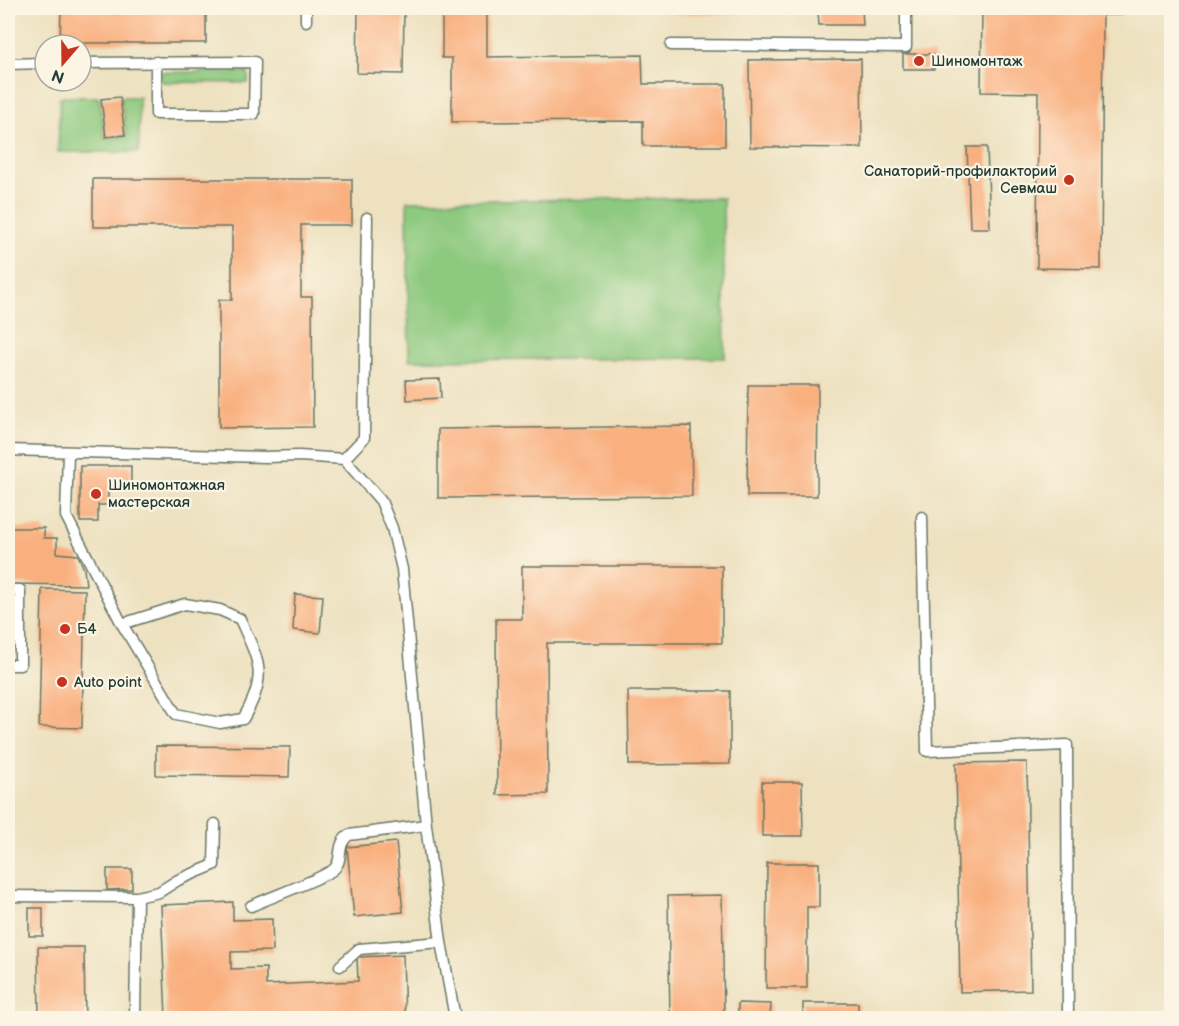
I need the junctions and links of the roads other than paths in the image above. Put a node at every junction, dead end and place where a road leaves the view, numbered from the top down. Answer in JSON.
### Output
{"nodes":[{"id":1,"x":306,"y":8,"type":"edge"},
{"id":2,"x":906,"y":8,"type":"edge"},
{"id":3,"x":306,"y":21,"type":"dead end"},
{"id":4,"x":671,"y":45,"type":"dead end"},
{"id":5,"x":156,"y":62,"type":"junction"},
{"id":6,"x":33,"y":63,"type":"edge"},
{"id":7,"x":93,"y":63,"type":"edge"},
{"id":8,"x":8,"y":64,"type":"edge"},
{"id":9,"x":366,"y":218,"type":"dead end"},
{"id":10,"x":8,"y":450,"type":"edge"},
{"id":11,"x":68,"y":453,"type":"junction"},
{"id":12,"x":344,"y":459,"type":"junction"},
{"id":13,"x":922,"y":517,"type":"dead end"},
{"id":14,"x":8,"y":590,"type":"edge"},
{"id":15,"x":122,"y":624,"type":"junction"},
{"id":16,"x":8,"y":665,"type":"edge"},
{"id":17,"x":215,"y":825,"type":"dead end"},
{"id":18,"x":426,"y":825,"type":"junction"},
{"id":19,"x":8,"y":896,"type":"edge"},
{"id":20,"x":137,"y":897,"type":"junction"},
{"id":21,"x":251,"y":906,"type":"dead end"},
{"id":22,"x":441,"y":942,"type":"junction"},
{"id":23,"x":340,"y":966,"type":"dead end"},
{"id":24,"x":135,"y":1018,"type":"edge"},
{"id":25,"x":455,"y":1018,"type":"edge"},
{"id":26,"x":1068,"y":1018,"type":"edge"}],
"edges":[{"from":1,"to":3,"type":"lane"},
{"from":2,"to":4,"type":"lane"},
{"from":5,"to":5,"type":"lane"},
{"from":5,"to":7,"type":"lane"},
{"from":6,"to":8,"type":"lane"},
{"from":9,"to":12,"type":"lane"},
{"from":10,"to":11,"type":"lane"},
{"from":11,"to":12,"type":"lane"},
{"from":11,"to":15,"type":"lane"},
{"from":12,"to":18,"type":"lane"},
{"from":13,"to":26,"type":"lane"},
{"from":14,"to":16,"type":"lane"},
{"from":15,"to":15,"type":"lane"},
{"from":17,"to":20,"type":"lane"},
{"from":18,"to":21,"type":"lane"},
{"from":18,"to":22,"type":"lane"},
{"from":19,"to":20,"type":"lane"},
{"from":20,"to":24,"type":"lane"},
{"from":22,"to":23,"type":"lane"},
{"from":22,"to":25,"type":"lane"}]}
